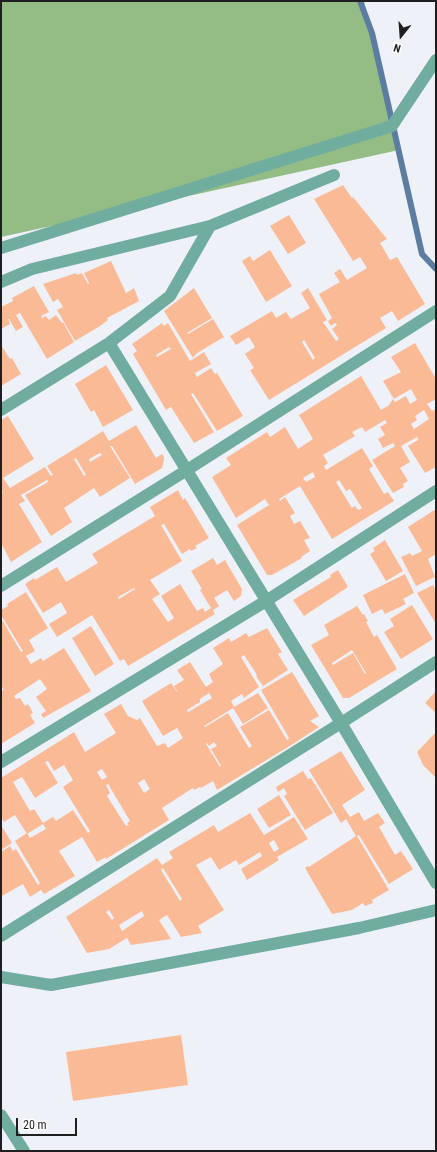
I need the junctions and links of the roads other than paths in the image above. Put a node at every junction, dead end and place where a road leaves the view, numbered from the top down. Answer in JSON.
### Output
{"nodes":[{"id":1,"x":436,"y":60,"type":"edge"},
{"id":2,"x":334,"y":175,"type":"dead end"},
{"id":3,"x":210,"y":226,"type":"junction"},
{"id":4,"x":1,"y":248,"type":"edge"},
{"id":5,"x":1,"y":282,"type":"edge"},
{"id":6,"x":436,"y":311,"type":"edge"},
{"id":7,"x":109,"y":343,"type":"junction"},
{"id":8,"x":1,"y":410,"type":"edge"},
{"id":9,"x":187,"y":470,"type":"junction"},
{"id":10,"x":436,"y":491,"type":"edge"},
{"id":11,"x":1,"y":586,"type":"edge"},
{"id":12,"x":266,"y":601,"type":"junction"},
{"id":13,"x":436,"y":662,"type":"edge"},
{"id":14,"x":341,"y":723,"type":"junction"},
{"id":15,"x":1,"y":762,"type":"edge"},
{"id":16,"x":436,"y":881,"type":"edge"},
{"id":17,"x":436,"y":910,"type":"edge"},
{"id":18,"x":1,"y":936,"type":"edge"},
{"id":19,"x":1,"y":977,"type":"edge"},
{"id":20,"x":1,"y":1115,"type":"edge"},
{"id":21,"x":24,"y":1151,"type":"edge"}],
"edges":[{"from":1,"to":4,"type":"street"},
{"from":2,"to":3,"type":"street"},
{"from":3,"to":5,"type":"street"},
{"from":3,"to":7,"type":"street"},
{"from":6,"to":9,"type":"street"},
{"from":7,"to":8,"type":"street"},
{"from":7,"to":9,"type":"street"},
{"from":9,"to":11,"type":"street"},
{"from":9,"to":12,"type":"street"},
{"from":10,"to":12,"type":"street"},
{"from":12,"to":14,"type":"street"},
{"from":12,"to":15,"type":"street"},
{"from":13,"to":14,"type":"street"},
{"from":14,"to":16,"type":"street"},
{"from":14,"to":18,"type":"street"},
{"from":17,"to":19,"type":"street"},
{"from":20,"to":21,"type":"street"}]}
